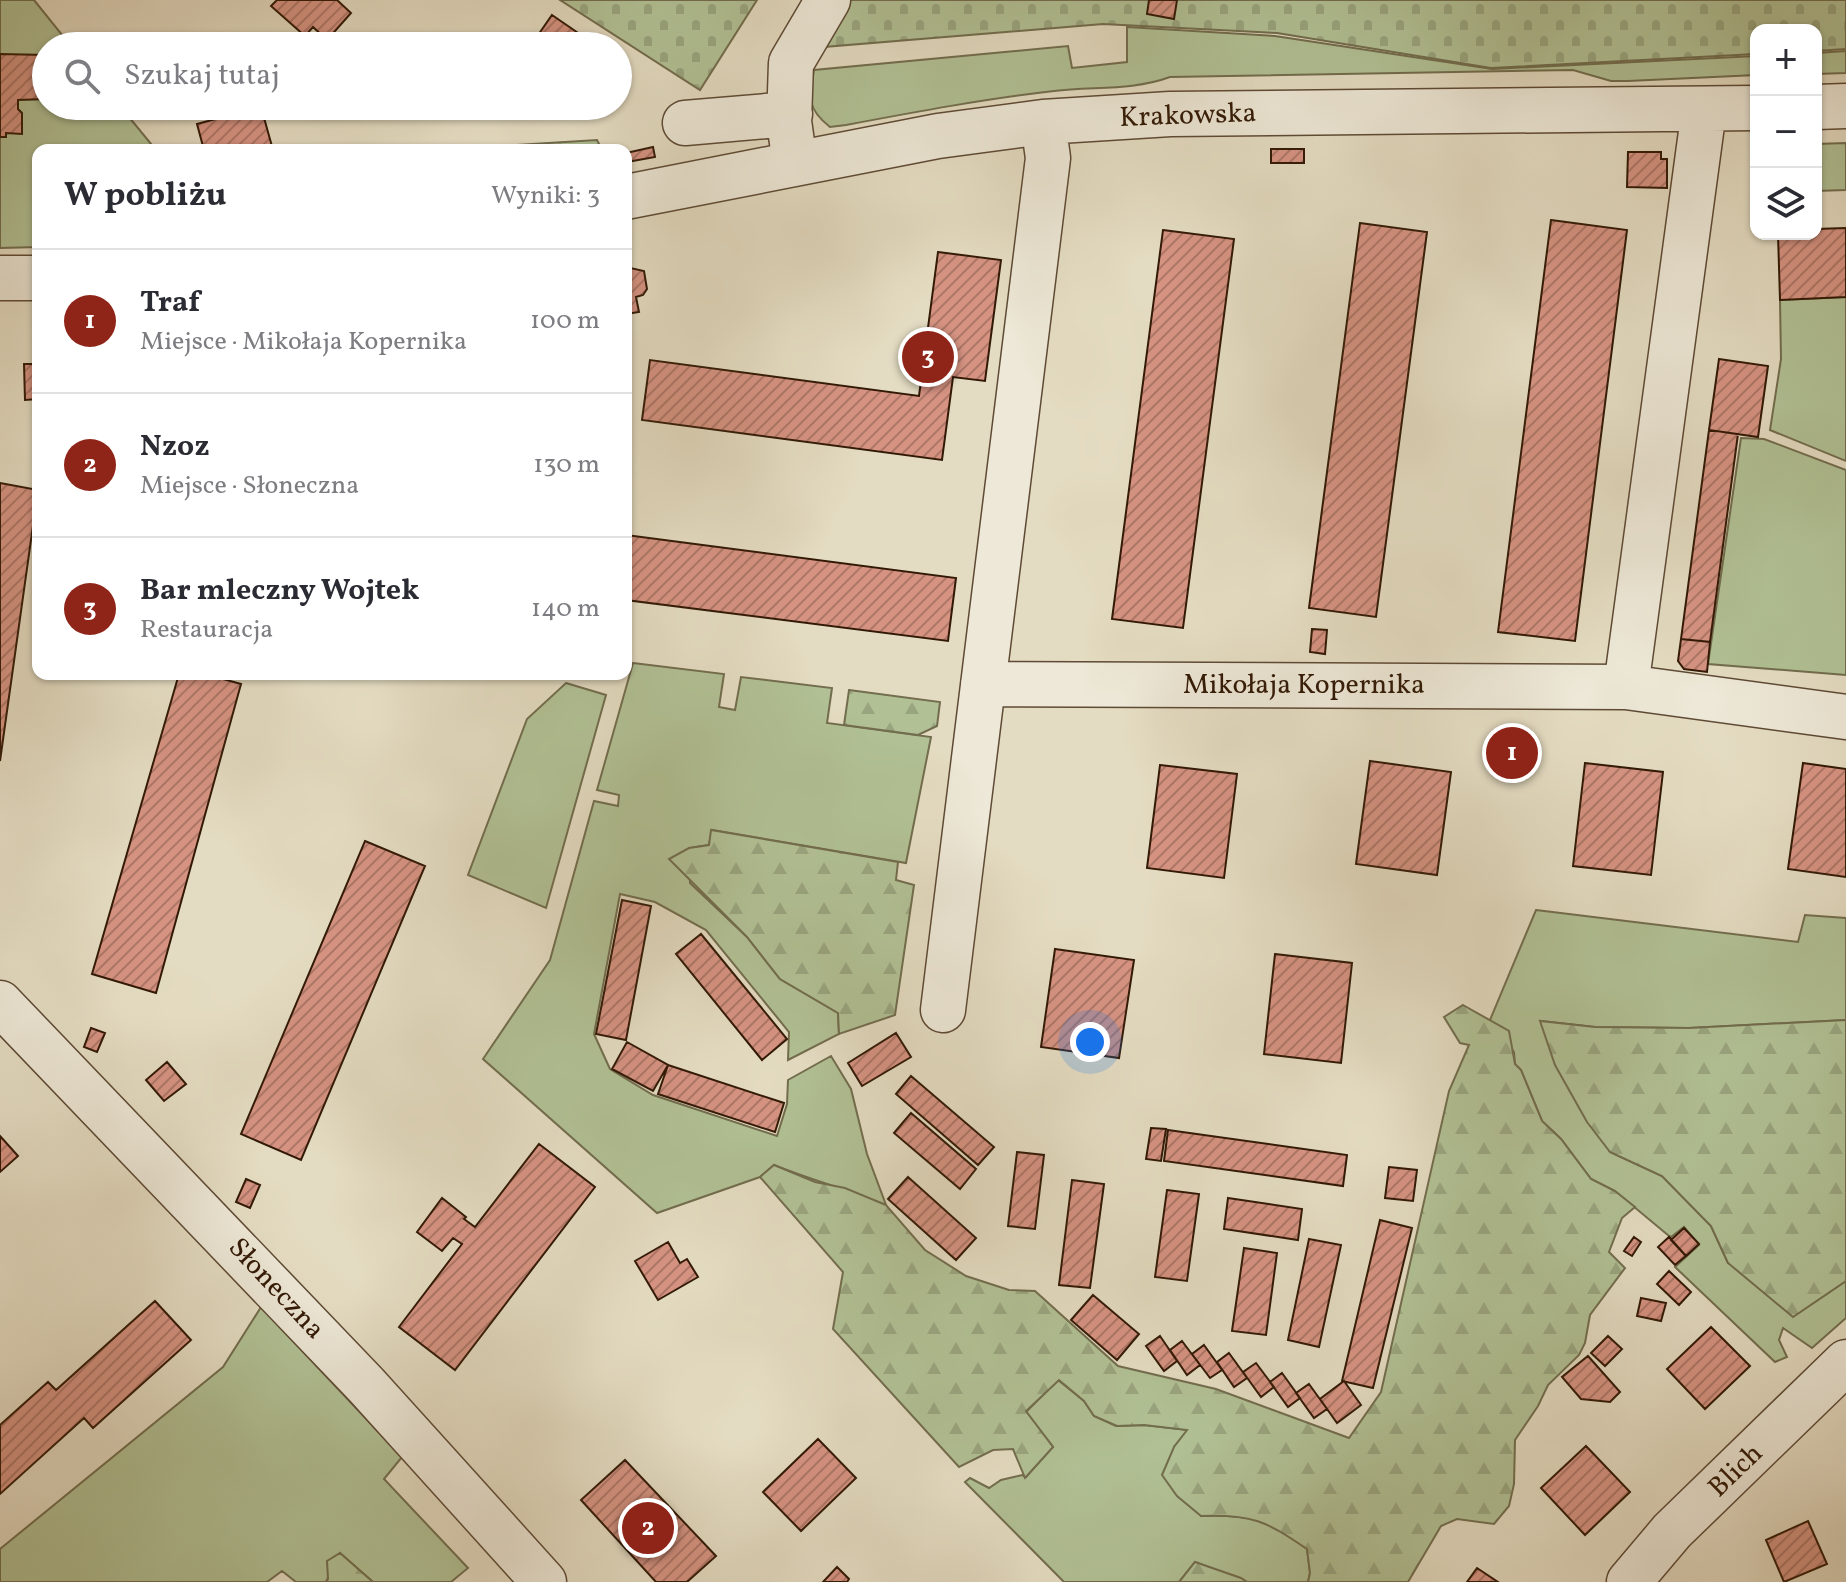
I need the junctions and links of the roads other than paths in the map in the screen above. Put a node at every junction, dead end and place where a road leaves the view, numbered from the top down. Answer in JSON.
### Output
{"nodes":[{"id":1,"x":828,"y":0,"type":"edge"},
{"id":2,"x":1846,"y":106,"type":"edge"},
{"id":3,"x":1822,"y":107,"type":"edge"},
{"id":4,"x":1750,"y":108,"type":"edge"},
{"id":5,"x":1704,"y":110,"type":"junction"},
{"id":6,"x":790,"y":114,"type":"junction"},
{"id":7,"x":1043,"y":122,"type":"junction"},
{"id":8,"x":685,"y":123,"type":"dead end"},
{"id":9,"x":795,"y":164,"type":"junction"},
{"id":10,"x":632,"y":196,"type":"edge"},
{"id":11,"x":0,"y":278,"type":"edge"},
{"id":12,"x":32,"y":278,"type":"edge"},
{"id":13,"x":983,"y":684,"type":"junction"},
{"id":14,"x":1626,"y":687,"type":"junction"},
{"id":15,"x":1846,"y":717,"type":"edge"},
{"id":16,"x":0,"y":1003,"type":"edge"},
{"id":17,"x":943,"y":1010,"type":"dead end"},
{"id":18,"x":1846,"y":1362,"type":"edge"},
{"id":19,"x":544,"y":1582,"type":"edge"},
{"id":20,"x":1629,"y":1582,"type":"edge"}],
"edges":[{"from":1,"to":6,"type":"street"},
{"from":2,"to":3,"type":"street"},
{"from":4,"to":5,"type":"street","name":"Krakowska"},
{"from":5,"to":7,"type":"street","name":"Krakowska"},
{"from":5,"to":14,"type":"street"},
{"from":6,"to":8,"type":"street"},
{"from":6,"to":9,"type":"street"},
{"from":7,"to":9,"type":"street","name":"Krakowska"},
{"from":7,"to":13,"type":"street"},
{"from":9,"to":10,"type":"street","name":"Krakowska"},
{"from":11,"to":12,"type":"street"},
{"from":13,"to":14,"type":"street","name":"Mikołaja Kopernika"},
{"from":13,"to":17,"type":"street"},
{"from":14,"to":15,"type":"street","name":"Mikołaja Kopernika"},
{"from":16,"to":19,"type":"street","name":"Słoneczna"},
{"from":18,"to":20,"type":"street","name":"Blich"}]}
